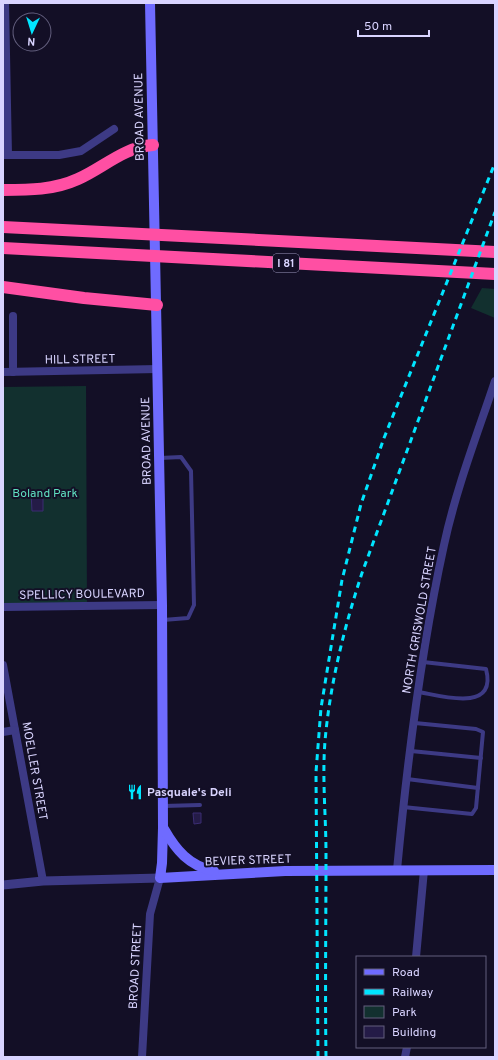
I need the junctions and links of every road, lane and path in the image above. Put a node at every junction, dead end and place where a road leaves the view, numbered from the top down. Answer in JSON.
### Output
{"nodes":[{"id":1,"x":5,"y":3,"type":"edge"},
{"id":2,"x":150,"y":3,"type":"edge"},
{"id":3,"x":114,"y":129,"type":"dead end"},
{"id":4,"x":153,"y":145,"type":"junction"},
{"id":5,"x":5,"y":155,"type":"edge"},
{"id":6,"x":3,"y":190,"type":"edge"},
{"id":7,"x":3,"y":227,"type":"edge"},
{"id":8,"x":3,"y":248,"type":"edge"},
{"id":9,"x":495,"y":252,"type":"edge"},
{"id":10,"x":495,"y":275,"type":"edge"},
{"id":11,"x":3,"y":287,"type":"edge"},
{"id":12,"x":157,"y":305,"type":"junction"},
{"id":13,"x":12,"y":316,"type":"dead end"},
{"id":14,"x":158,"y":370,"type":"junction"},
{"id":15,"x":3,"y":372,"type":"edge"},
{"id":16,"x":14,"y":372,"type":"junction"},
{"id":17,"x":495,"y":381,"type":"edge"},
{"id":18,"x":160,"y":458,"type":"junction"},
{"id":19,"x":162,"y":605,"type":"junction"},
{"id":20,"x":3,"y":607,"type":"edge"},
{"id":21,"x":162,"y":620,"type":"junction"},
{"id":22,"x":423,"y":662,"type":"junction"},
{"id":23,"x":3,"y":665,"type":"edge"},
{"id":24,"x":493,"y":679,"type":"dead end"},
{"id":25,"x":419,"y":692,"type":"junction"},
{"id":26,"x":487,"y":697,"type":"dead end"},
{"id":27,"x":415,"y":723,"type":"junction"},
{"id":28,"x":15,"y":730,"type":"junction"},
{"id":29,"x":3,"y":732,"type":"edge"},
{"id":30,"x":411,"y":752,"type":"junction"},
{"id":31,"x":481,"y":758,"type":"junction"},
{"id":32,"x":407,"y":779,"type":"junction"},
{"id":33,"x":478,"y":788,"type":"junction"},
{"id":34,"x":200,"y":805,"type":"dead end"},
{"id":35,"x":163,"y":806,"type":"junction"},
{"id":36,"x":403,"y":807,"type":"junction"},
{"id":37,"x":163,"y":828,"type":"junction"},
{"id":38,"x":397,"y":870,"type":"junction"},
{"id":39,"x":424,"y":870,"type":"junction"},
{"id":40,"x":495,"y":870,"type":"edge"},
{"id":41,"x":232,"y":873,"type":"junction"},
{"id":42,"x":160,"y":878,"type":"junction"},
{"id":43,"x":43,"y":881,"type":"junction"},
{"id":44,"x":3,"y":885,"type":"edge"},
{"id":45,"x":416,"y":956,"type":"edge"},
{"id":46,"x":142,"y":1057,"type":"edge"}],
"edges":[{"from":1,"to":5,"type":"street"},
{"from":2,"to":4,"type":"main road","name":"BROAD AVENUE"},
{"from":3,"to":5,"type":"street"},
{"from":4,"to":6,"type":"highway"},
{"from":4,"to":12,"type":"main road","name":"BROAD AVENUE"},
{"from":7,"to":9,"type":"highway","number":"I 81"},
{"from":8,"to":10,"type":"highway","number":"I 81"},
{"from":11,"to":12,"type":"highway"},
{"from":12,"to":14,"type":"main road","name":"BROAD AVENUE"},
{"from":13,"to":16,"type":"street"},
{"from":14,"to":16,"type":"street","name":"HILL STREET"},
{"from":14,"to":18,"type":"main road","name":"BROAD AVENUE"},
{"from":15,"to":16,"type":"street","name":"HILL STREET"},
{"from":17,"to":22,"type":"street","name":"NORTH GRISWOLD STREET"},
{"from":18,"to":19,"type":"main road","name":"BROAD AVENUE"},
{"from":18,"to":21,"type":"lane"},
{"from":19,"to":20,"type":"street","name":"SPELLICY BOULEVARD"},
{"from":19,"to":21,"type":"main road","name":"BROAD AVENUE"},
{"from":21,"to":35,"type":"main road","name":"BROAD AVENUE"},
{"from":22,"to":24,"type":"lane"},
{"from":22,"to":25,"type":"street","name":"NORTH GRISWOLD STREET"},
{"from":23,"to":28,"type":"street","name":"MOELLER STREET"},
{"from":25,"to":26,"type":"lane"},
{"from":25,"to":27,"type":"street","name":"NORTH GRISWOLD STREET"},
{"from":27,"to":30,"type":"street","name":"NORTH GRISWOLD STREET"},
{"from":27,"to":31,"type":"lane"},
{"from":28,"to":29,"type":"street"},
{"from":28,"to":43,"type":"street","name":"MOELLER STREET"},
{"from":30,"to":31,"type":"lane"},
{"from":30,"to":32,"type":"street","name":"NORTH GRISWOLD STREET"},
{"from":31,"to":33,"type":"lane"},
{"from":32,"to":33,"type":"lane"},
{"from":32,"to":36,"type":"street","name":"NORTH GRISWOLD STREET"},
{"from":33,"to":36,"type":"lane"},
{"from":34,"to":35,"type":"lane"},
{"from":35,"to":37,"type":"main road","name":"BROAD AVENUE"},
{"from":36,"to":38,"type":"street","name":"NORTH GRISWOLD STREET"},
{"from":37,"to":41,"type":"main road"},
{"from":37,"to":42,"type":"main road","name":"BROAD AVENUE"},
{"from":38,"to":39,"type":"main road","name":"BEVIER STREET"},
{"from":38,"to":41,"type":"main road","name":"BEVIER STREET"},
{"from":39,"to":40,"type":"main road","name":"BEVIER STREET"},
{"from":39,"to":45,"type":"street"},
{"from":41,"to":42,"type":"main road","name":"BEVIER STREET"},
{"from":42,"to":43,"type":"street","name":"BEVIER STREET"},
{"from":42,"to":46,"type":"street","name":"BROAD STREET"},
{"from":43,"to":44,"type":"street","name":"BEVIER STREET"}]}
